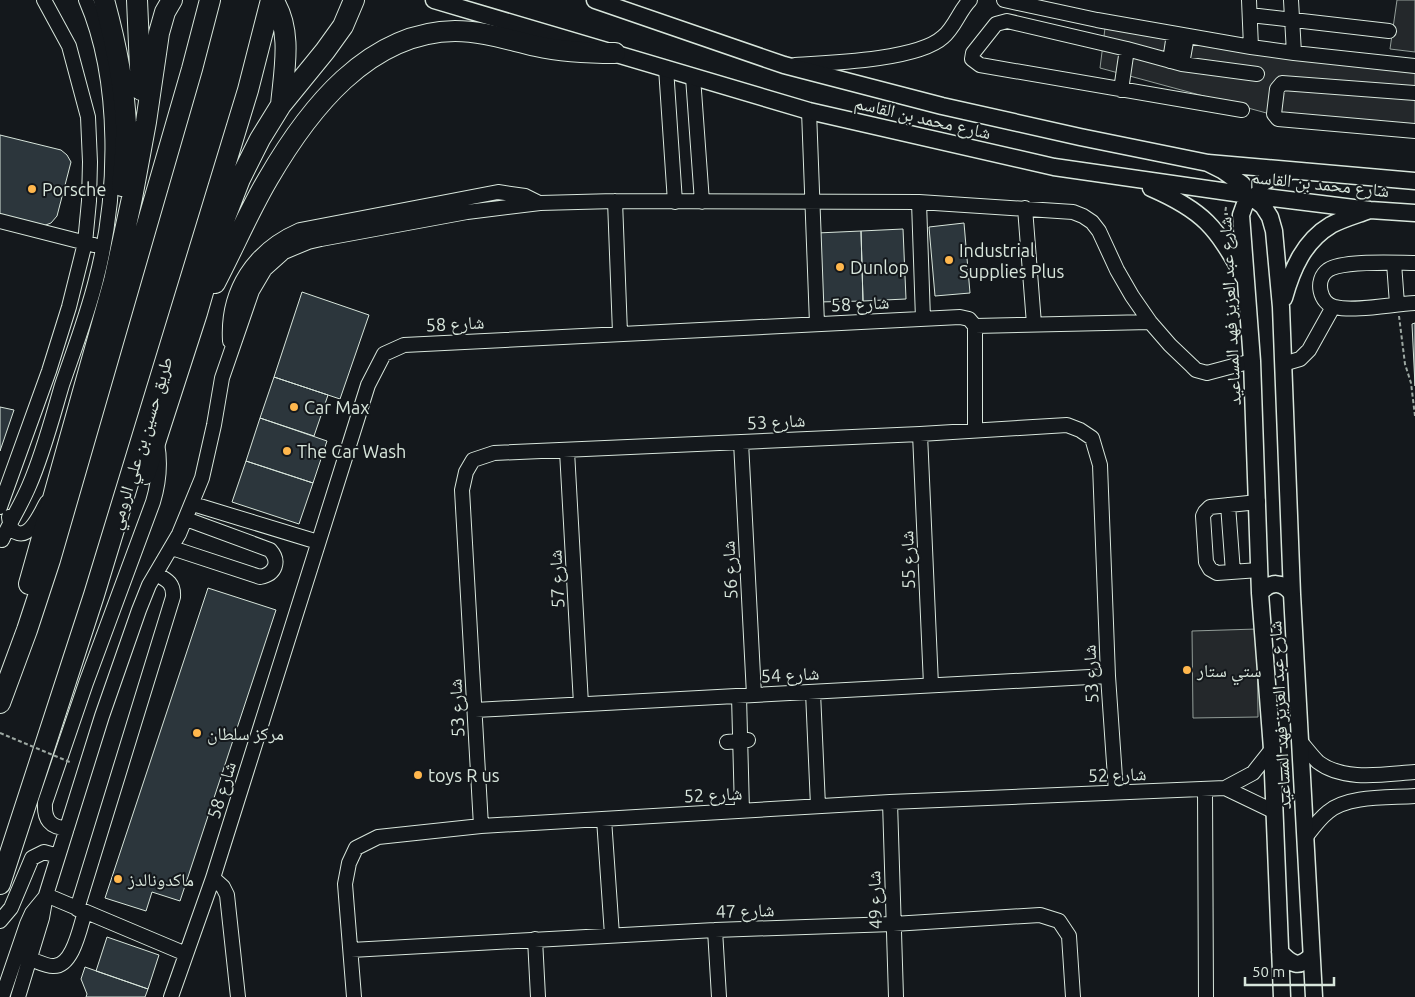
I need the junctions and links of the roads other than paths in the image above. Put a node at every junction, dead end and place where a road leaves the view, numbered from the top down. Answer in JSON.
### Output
{"nodes":[{"id":1,"x":44,"y":0,"type":"edge"},
{"id":2,"x":86,"y":0,"type":"edge"},
{"id":3,"x":104,"y":0,"type":"edge"},
{"id":4,"x":137,"y":0,"type":"edge"},
{"id":5,"x":172,"y":0,"type":"edge"},
{"id":6,"x":210,"y":0,"type":"edge"},
{"id":7,"x":272,"y":0,"type":"edge"},
{"id":8,"x":354,"y":0,"type":"edge"},
{"id":9,"x":434,"y":0,"type":"edge"},
{"id":10,"x":595,"y":0,"type":"edge"},
{"id":11,"x":970,"y":0,"type":"edge"},
{"id":12,"x":1005,"y":0,"type":"edge"},
{"id":13,"x":1249,"y":0,"type":"edge"},
{"id":14,"x":1291,"y":0,"type":"edge"},
{"id":15,"x":1250,"y":15,"type":"junction"},
{"id":16,"x":1292,"y":19,"type":"junction"},
{"id":17,"x":1389,"y":31,"type":"dead end"},
{"id":18,"x":1181,"y":35,"type":"junction"},
{"id":19,"x":1251,"y":47,"type":"junction"},
{"id":20,"x":1127,"y":49,"type":"junction"},
{"id":21,"x":615,"y":53,"type":"junction"},
{"id":22,"x":1294,"y":53,"type":"junction"},
{"id":23,"x":1176,"y":63,"type":"junction"},
{"id":24,"x":784,"y":65,"type":"junction"},
{"id":25,"x":1415,"y":66,"type":"edge"},
{"id":26,"x":666,"y":68,"type":"junction"},
{"id":27,"x":1256,"y":74,"type":"dead end"},
{"id":28,"x":693,"y":77,"type":"junction"},
{"id":29,"x":1121,"y":90,"type":"junction"},
{"id":30,"x":1415,"y":93,"type":"edge"},
{"id":31,"x":281,"y":105,"type":"junction"},
{"id":32,"x":1242,"y":110,"type":"dead end"},
{"id":33,"x":809,"y":111,"type":"junction"},
{"id":34,"x":1415,"y":131,"type":"edge"},
{"id":35,"x":1208,"y":163,"type":"junction"},
{"id":36,"x":138,"y":165,"type":"junction"},
{"id":37,"x":1291,"y":171,"type":"junction"},
{"id":38,"x":1133,"y":180,"type":"junction"},
{"id":39,"x":1415,"y":181,"type":"edge"},
{"id":40,"x":1249,"y":195,"type":"junction"},
{"id":41,"x":615,"y":201,"type":"junction"},
{"id":42,"x":675,"y":202,"type":"junction"},
{"id":43,"x":702,"y":202,"type":"junction"},
{"id":44,"x":920,"y":202,"type":"junction"},
{"id":45,"x":814,"y":203,"type":"junction"},
{"id":46,"x":1026,"y":208,"type":"junction"},
{"id":47,"x":1370,"y":210,"type":"junction"},
{"id":48,"x":1415,"y":213,"type":"edge"},
{"id":49,"x":0,"y":221,"type":"edge"},
{"id":50,"x":85,"y":243,"type":"junction"},
{"id":51,"x":103,"y":247,"type":"junction"},
{"id":52,"x":1394,"y":263,"type":"junction"},
{"id":53,"x":1415,"y":263,"type":"edge"},
{"id":54,"x":114,"y":281,"type":"junction"},
{"id":55,"x":1247,"y":282,"type":"junction"},
{"id":56,"x":1415,"y":303,"type":"edge"},
{"id":57,"x":1397,"y":304,"type":"junction"},
{"id":58,"x":1281,"y":307,"type":"junction"},
{"id":59,"x":1333,"y":307,"type":"junction"},
{"id":60,"x":197,"y":313,"type":"junction"},
{"id":61,"x":923,"y":319,"type":"junction"},
{"id":62,"x":1150,"y":322,"type":"junction"},
{"id":63,"x":817,"y":324,"type":"junction"},
{"id":64,"x":1034,"y":324,"type":"junction"},
{"id":65,"x":975,"y":326,"type":"junction"},
{"id":66,"x":620,"y":333,"type":"junction"},
{"id":67,"x":1252,"y":361,"type":"junction"},
{"id":68,"x":1283,"y":364,"type":"junction"},
{"id":69,"x":976,"y":430,"type":"junction"},
{"id":70,"x":920,"y":434,"type":"junction"},
{"id":71,"x":156,"y":439,"type":"junction"},
{"id":72,"x":741,"y":442,"type":"junction"},
{"id":73,"x":567,"y":451,"type":"junction"},
{"id":74,"x":55,"y":492,"type":"junction"},
{"id":75,"x":2,"y":502,"type":"edge"},
{"id":76,"x":1258,"y":502,"type":"junction"},
{"id":77,"x":192,"y":504,"type":"junction"},
{"id":78,"x":1228,"y":505,"type":"junction"},
{"id":79,"x":186,"y":520,"type":"junction"},
{"id":80,"x":10,"y":523,"type":"junction"},
{"id":81,"x":2,"y":540,"type":"dead end"},
{"id":82,"x":318,"y":542,"type":"junction"},
{"id":83,"x":172,"y":548,"type":"junction"},
{"id":84,"x":1259,"y":570,"type":"junction"},
{"id":85,"x":1233,"y":572,"type":"junction"},
{"id":86,"x":156,"y":574,"type":"junction"},
{"id":87,"x":1260,"y":593,"type":"junction"},
{"id":88,"x":1292,"y":594,"type":"junction"},
{"id":89,"x":94,"y":595,"type":"junction"},
{"id":90,"x":1108,"y":676,"type":"junction"},
{"id":91,"x":931,"y":685,"type":"junction"},
{"id":92,"x":814,"y":692,"type":"junction"},
{"id":93,"x":754,"y":695,"type":"junction"},
{"id":94,"x":739,"y":696,"type":"junction"},
{"id":95,"x":1,"y":701,"type":"edge"},
{"id":96,"x":581,"y":704,"type":"junction"},
{"id":97,"x":475,"y":710,"type":"junction"},
{"id":98,"x":1300,"y":741,"type":"junction"},
{"id":99,"x":1272,"y":749,"type":"junction"},
{"id":100,"x":1415,"y":772,"type":"edge"},
{"id":101,"x":1373,"y":774,"type":"junction"},
{"id":102,"x":1226,"y":788,"type":"junction"},
{"id":103,"x":1205,"y":790,"type":"junction"},
{"id":104,"x":1116,"y":792,"type":"junction"},
{"id":105,"x":1415,"y":796,"type":"edge"},
{"id":106,"x":1375,"y":799,"type":"junction"},
{"id":107,"x":890,"y":802,"type":"junction"},
{"id":108,"x":818,"y":806,"type":"junction"},
{"id":109,"x":742,"y":811,"type":"junction"},
{"id":110,"x":1275,"y":812,"type":"junction"},
{"id":111,"x":604,"y":819,"type":"junction"},
{"id":112,"x":481,"y":826,"type":"junction"},
{"id":113,"x":67,"y":828,"type":"junction"},
{"id":114,"x":1305,"y":838,"type":"junction"},
{"id":115,"x":58,"y":856,"type":"junction"},
{"id":116,"x":213,"y":878,"type":"junction"},
{"id":117,"x":0,"y":884,"type":"edge"},
{"id":118,"x":46,"y":896,"type":"junction"},
{"id":119,"x":81,"y":910,"type":"junction"},
{"id":120,"x":0,"y":921,"type":"edge"},
{"id":121,"x":893,"y":924,"type":"junction"},
{"id":122,"x":715,"y":930,"type":"junction"},
{"id":123,"x":612,"y":935,"type":"junction"},
{"id":124,"x":535,"y":939,"type":"junction"},
{"id":125,"x":351,"y":950,"type":"junction"},
{"id":126,"x":1280,"y":952,"type":"junction"},
{"id":127,"x":186,"y":954,"type":"junction"},
{"id":128,"x":1311,"y":956,"type":"junction"},
{"id":129,"x":30,"y":959,"type":"junction"},
{"id":130,"x":2,"y":997,"type":"edge"},
{"id":131,"x":18,"y":997,"type":"edge"},
{"id":132,"x":171,"y":997,"type":"edge"},
{"id":133,"x":238,"y":997,"type":"edge"},
{"id":134,"x":354,"y":997,"type":"edge"},
{"id":135,"x":538,"y":997,"type":"edge"},
{"id":136,"x":719,"y":997,"type":"edge"},
{"id":137,"x":896,"y":997,"type":"edge"},
{"id":138,"x":1073,"y":997,"type":"edge"},
{"id":139,"x":1206,"y":997,"type":"edge"},
{"id":140,"x":1282,"y":997,"type":"edge"},
{"id":141,"x":1314,"y":997,"type":"edge"}],
"edges":[{"from":1,"to":50,"type":"street"},
{"from":2,"to":51,"type":"street"},
{"from":3,"to":54,"type":"highway"},
{"from":4,"to":36,"type":"highway"},
{"from":5,"to":36,"type":"highway"},
{"from":6,"to":95,"type":"highway"},
{"from":7,"to":31,"type":"highway"},
{"from":7,"to":89,"type":"highway","name":"طريق حسين بن علي الرومي"},
{"from":8,"to":31,"type":"highway"},
{"from":9,"to":21,"type":"main road","name":"شارع محمد بن القاسم"},
{"from":10,"to":24,"type":"main road","name":"شارع محمد بن القاسم"},
{"from":11,"to":24,"type":"street"},
{"from":12,"to":18,"type":"street"},
{"from":13,"to":15,"type":"street"},
{"from":14,"to":16,"type":"street"},
{"from":15,"to":16,"type":"street"},
{"from":15,"to":19,"type":"street"},
{"from":16,"to":17,"type":"street"},
{"from":16,"to":22,"type":"street"},
{"from":18,"to":19,"type":"street"},
{"from":18,"to":23,"type":"street"},
{"from":19,"to":22,"type":"street"},
{"from":20,"to":23,"type":"street"},
{"from":20,"to":29,"type":"street"},
{"from":20,"to":29,"type":"street"},
{"from":21,"to":26,"type":"main road","name":"شارع محمد بن القاسم"},
{"from":21,"to":60,"type":"highway"},
{"from":22,"to":25,"type":"street"},
{"from":23,"to":27,"type":"street"},
{"from":24,"to":35,"type":"main road","name":"شارع محمد بن القاسم"},
{"from":26,"to":28,"type":"main road","name":"شارع محمد بن القاسم"},
{"from":26,"to":42,"type":"street"},
{"from":28,"to":33,"type":"main road","name":"شارع محمد بن القاسم"},
{"from":28,"to":43,"type":"street"},
{"from":29,"to":32,"type":"street"},
{"from":30,"to":34,"type":"street"},
{"from":31,"to":60,"type":"highway"},
{"from":33,"to":38,"type":"main road","name":"شارع محمد بن القاسم"},
{"from":33,"to":45,"type":"street"},
{"from":35,"to":37,"type":"main road","name":"شارع محمد بن القاسم"},
{"from":35,"to":40,"type":"main road"},
{"from":36,"to":54,"type":"highway"},
{"from":37,"to":39,"type":"main road","name":"شارع محمد بن القاسم"},
{"from":37,"to":40,"type":"main road"},
{"from":38,"to":40,"type":"main road","name":"شارع محمد بن القاسم"},
{"from":38,"to":55,"type":"main road"},
{"from":40,"to":47,"type":"main road","name":"شارع محمد بن القاسم"},
{"from":40,"to":55,"type":"main road","name":"شارع عبد العزيز فهد المساعيد"},
{"from":40,"to":58,"type":"main road","name":"شارع عبد العزيز فهد المساعيد"},
{"from":41,"to":42,"type":"street"},
{"from":41,"to":66,"type":"street"},
{"from":41,"to":77,"type":"street"},
{"from":42,"to":43,"type":"street"},
{"from":43,"to":45,"type":"street"},
{"from":44,"to":45,"type":"street"},
{"from":44,"to":46,"type":"street"},
{"from":44,"to":61,"type":"street"},
{"from":45,"to":63,"type":"street"},
{"from":46,"to":62,"type":"street"},
{"from":46,"to":64,"type":"street"},
{"from":47,"to":48,"type":"main road","name":"شارع محمد بن القاسم"},
{"from":47,"to":58,"type":"main road"},
{"from":49,"to":50,"type":"street"},
{"from":50,"to":51,"type":"street"},
{"from":50,"to":75,"type":"street"},
{"from":51,"to":80,"type":"street"},
{"from":52,"to":53,"type":"street"},
{"from":52,"to":57,"type":"street"},
{"from":52,"to":59,"type":"street"},
{"from":54,"to":74,"type":"highway"},
{"from":55,"to":67,"type":"main road","name":"شارع عبد العزيز فهد المساعيد"},
{"from":56,"to":57,"type":"street"},
{"from":57,"to":59,"type":"street"},
{"from":58,"to":68,"type":"main road","name":"شارع عبد العزيز فهد المساعيد"},
{"from":59,"to":68,"type":"street"},
{"from":60,"to":71,"type":"highway"},
{"from":61,"to":63,"type":"street","name":"شارع 58"},
{"from":61,"to":65,"type":"street","name":"شارع 58"},
{"from":62,"to":64,"type":"street"},
{"from":62,"to":67,"type":"street"},
{"from":63,"to":66,"type":"street","name":"شارع 58"},
{"from":64,"to":65,"type":"street"},
{"from":65,"to":69,"type":"street"},
{"from":66,"to":82,"type":"street","name":"شارع 58"},
{"from":67,"to":76,"type":"main road","name":"شارع عبد العزيز فهد المساعيد"},
{"from":68,"to":88,"type":"main road","name":"شارع عبد العزيز فهد المساعيد"},
{"from":69,"to":70,"type":"street","name":"شارع 53"},
{"from":69,"to":90,"type":"street","name":"شارع 53"},
{"from":70,"to":72,"type":"street","name":"شارع 53"},
{"from":70,"to":91,"type":"street","name":"شارع 55"},
{"from":71,"to":89,"type":"highway"},
{"from":71,"to":113,"type":"street"},
{"from":72,"to":73,"type":"street","name":"شارع 53"},
{"from":72,"to":93,"type":"street","name":"شارع 56"},
{"from":73,"to":96,"type":"street","name":"شارع 57"},
{"from":73,"to":97,"type":"street","name":"شارع 53"},
{"from":74,"to":80,"type":"street"},
{"from":74,"to":95,"type":"highway"},
{"from":75,"to":80,"type":"street"},
{"from":76,"to":78,"type":"street"},
{"from":76,"to":84,"type":"main road","name":"شارع عبد العزيز فهد المساعيد"},
{"from":77,"to":79,"type":"street"},
{"from":77,"to":82,"type":"street"},
{"from":78,"to":85,"type":"street"},
{"from":78,"to":85,"type":"street"},
{"from":79,"to":83,"type":"street"},
{"from":79,"to":83,"type":"street"},
{"from":80,"to":81,"type":"street"},
{"from":82,"to":116,"type":"street","name":"شارع 58"},
{"from":83,"to":86,"type":"street"},
{"from":84,"to":85,"type":"street"},
{"from":84,"to":87,"type":"main road","name":"شارع عبد العزيز فهد المساعيد"},
{"from":86,"to":113,"type":"street"},
{"from":86,"to":119,"type":"street"},
{"from":87,"to":88,"type":"main road"},
{"from":87,"to":99,"type":"main road","name":"شارع عبد العزيز فهد المساعيد"},
{"from":88,"to":98,"type":"main road","name":"شارع عبد العزيز فهد المساعيد"},
{"from":89,"to":117,"type":"highway","name":"طريق حسين بن علي الرومي"},
{"from":90,"to":91,"type":"street","name":"شارع 54"},
{"from":90,"to":104,"type":"street","name":"شارع 53"},
{"from":91,"to":92,"type":"street","name":"شارع 54"},
{"from":92,"to":93,"type":"street","name":"شارع 54"},
{"from":92,"to":108,"type":"street"},
{"from":93,"to":94,"type":"street","name":"شارع 54"},
{"from":94,"to":96,"type":"street","name":"شارع 54"},
{"from":94,"to":109,"type":"street"},
{"from":96,"to":97,"type":"street","name":"شارع 54"},
{"from":97,"to":112,"type":"street","name":"شارع 53"},
{"from":98,"to":101,"type":"street"},
{"from":98,"to":114,"type":"main road","name":"شارع عبد العزيز فهد المساعيد"},
{"from":99,"to":102,"type":"street","name":"شارع 52"},
{"from":99,"to":110,"type":"main road","name":"شارع عبد العزيز فهد المساعيد"},
{"from":100,"to":101,"type":"street"},
{"from":101,"to":106,"type":"street"},
{"from":102,"to":103,"type":"street","name":"شارع 52"},
{"from":102,"to":110,"type":"street"},
{"from":103,"to":104,"type":"street","name":"شارع 52"},
{"from":103,"to":139,"type":"street"},
{"from":104,"to":107,"type":"street","name":"شارع 52"},
{"from":105,"to":106,"type":"street"},
{"from":106,"to":114,"type":"street"},
{"from":107,"to":108,"type":"street","name":"شارع 52"},
{"from":107,"to":121,"type":"street","name":"شارع 49"},
{"from":108,"to":109,"type":"street","name":"شارع 52"},
{"from":109,"to":111,"type":"street","name":"شارع 52"},
{"from":110,"to":126,"type":"main road","name":"شارع عبد العزيز فهد المساعيد"},
{"from":111,"to":112,"type":"street","name":"شارع 52"},
{"from":111,"to":123,"type":"street"},
{"from":112,"to":125,"type":"street","name":"شارع 52"},
{"from":113,"to":115,"type":"street"},
{"from":114,"to":128,"type":"main road","name":"شارع عبد العزيز فهد المساعيد"},
{"from":115,"to":118,"type":"street"},
{"from":115,"to":120,"type":"street"},
{"from":116,"to":127,"type":"street","name":"شارع 58"},
{"from":116,"to":133,"type":"street"},
{"from":118,"to":119,"type":"street"},
{"from":118,"to":129,"type":"street"},
{"from":118,"to":130,"type":"street"},
{"from":119,"to":127,"type":"street"},
{"from":119,"to":129,"type":"street"},
{"from":121,"to":122,"type":"street","name":"شارع 47"},
{"from":121,"to":137,"type":"street","name":"شارع 49"},
{"from":121,"to":138,"type":"street","name":"شارع 47"},
{"from":122,"to":123,"type":"street","name":"شارع 47"},
{"from":122,"to":136,"type":"street"},
{"from":123,"to":124,"type":"street","name":"شارع 47"},
{"from":124,"to":125,"type":"street","name":"شارع 47"},
{"from":124,"to":135,"type":"street"},
{"from":125,"to":134,"type":"street","name":"شارع 52"},
{"from":126,"to":128,"type":"main road"},
{"from":126,"to":140,"type":"main road","name":"شارع عبد العزيز فهد المساعيد"},
{"from":127,"to":132,"type":"street","name":"شارع 58"},
{"from":128,"to":141,"type":"main road","name":"شارع عبد العزيز فهد المساعيد"},
{"from":129,"to":131,"type":"street"}]}
